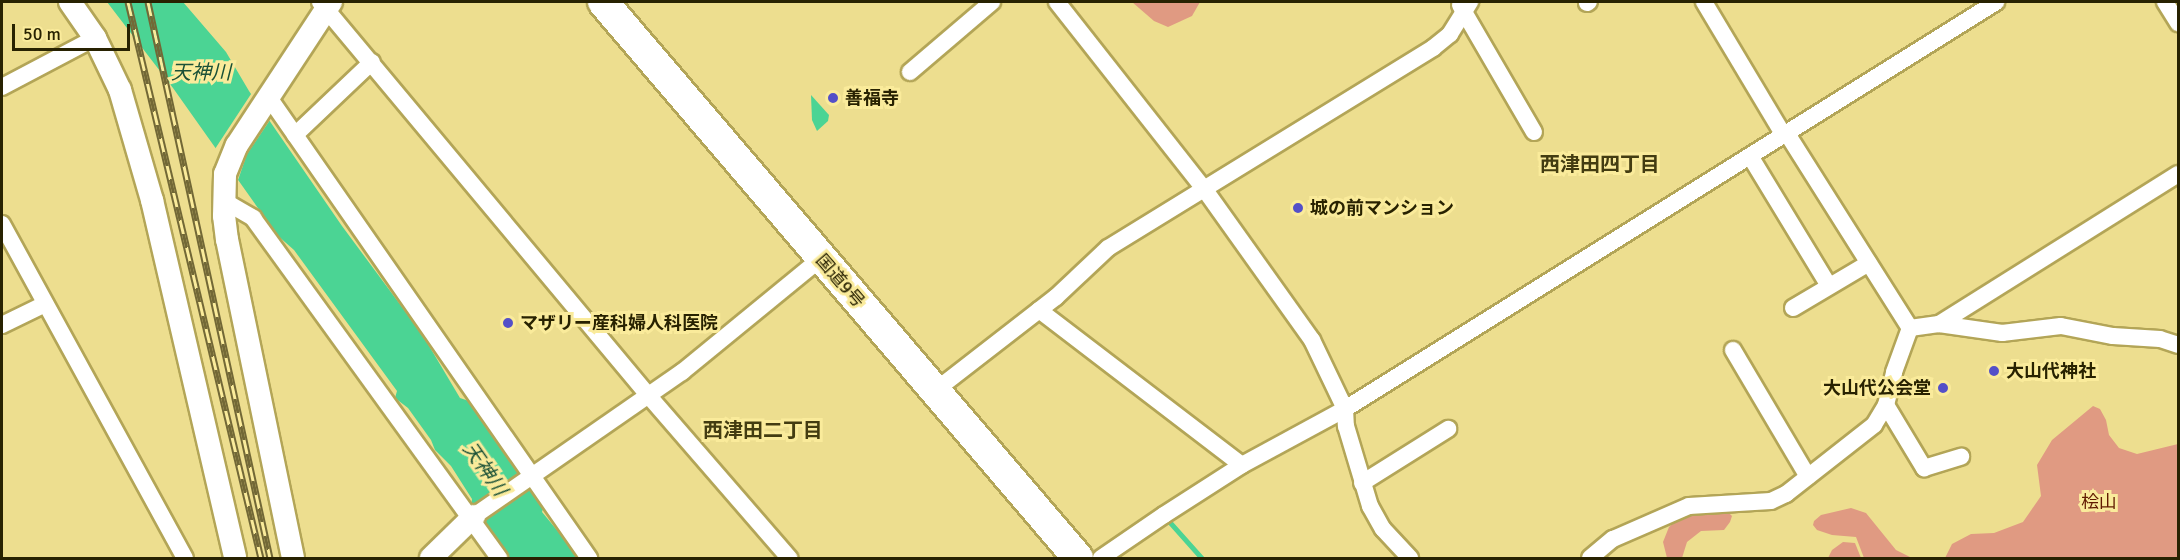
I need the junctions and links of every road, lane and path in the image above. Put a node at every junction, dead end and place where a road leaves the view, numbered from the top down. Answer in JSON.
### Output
{"nodes":[{"id":1,"x":70,"y":2,"type":"edge"},
{"id":2,"x":603,"y":2,"type":"edge"},
{"id":3,"x":992,"y":2,"type":"edge"},
{"id":4,"x":1057,"y":2,"type":"edge"},
{"id":5,"x":1704,"y":2,"type":"edge"},
{"id":6,"x":1996,"y":2,"type":"edge"},
{"id":7,"x":2164,"y":2,"type":"edge"},
{"id":8,"x":325,"y":4,"type":"edge"},
{"id":9,"x":1464,"y":5,"type":"edge"},
{"id":10,"x":2178,"y":23,"type":"edge"},
{"id":11,"x":95,"y":38,"type":"junction"},
{"id":12,"x":372,"y":62,"type":"junction"},
{"id":13,"x":910,"y":72,"type":"dead end"},
{"id":14,"x":2,"y":87,"type":"edge"},
{"id":15,"x":268,"y":96,"type":"junction"},
{"id":16,"x":1534,"y":132,"type":"dead end"},
{"id":17,"x":1784,"y":133,"type":"junction"},
{"id":18,"x":295,"y":135,"type":"junction"},
{"id":19,"x":1750,"y":156,"type":"junction"},
{"id":20,"x":2178,"y":174,"type":"edge"},
{"id":21,"x":1205,"y":190,"type":"junction"},
{"id":22,"x":224,"y":201,"type":"junction"},
{"id":23,"x":2,"y":224,"type":"edge"},
{"id":24,"x":820,"y":259,"type":"junction"},
{"id":25,"x":1869,"y":263,"type":"junction"},
{"id":26,"x":1829,"y":286,"type":"junction"},
{"id":27,"x":45,"y":304,"type":"junction"},
{"id":28,"x":1793,"y":308,"type":"dead end"},
{"id":29,"x":1039,"y":310,"type":"junction"},
{"id":30,"x":1939,"y":324,"type":"junction"},
{"id":31,"x":2,"y":325,"type":"edge"},
{"id":32,"x":1910,"y":328,"type":"junction"},
{"id":33,"x":2178,"y":345,"type":"edge"},
{"id":34,"x":1733,"y":350,"type":"dead end"},
{"id":35,"x":936,"y":390,"type":"junction"},
{"id":36,"x":648,"y":395,"type":"junction"},
{"id":37,"x":1886,"y":405,"type":"junction"},
{"id":38,"x":1345,"y":409,"type":"junction"},
{"id":39,"x":1448,"y":429,"type":"dead end"},
{"id":40,"x":1961,"y":457,"type":"dead end"},
{"id":41,"x":1242,"y":465,"type":"junction"},
{"id":42,"x":530,"y":477,"type":"junction"},
{"id":43,"x":1808,"y":477,"type":"junction"},
{"id":44,"x":1362,"y":483,"type":"junction"},
{"id":45,"x":473,"y":518,"type":"junction"},
{"id":46,"x":185,"y":558,"type":"edge"},
{"id":47,"x":235,"y":558,"type":"edge"},
{"id":48,"x":293,"y":558,"type":"edge"},
{"id":49,"x":431,"y":558,"type":"edge"},
{"id":50,"x":499,"y":558,"type":"edge"},
{"id":51,"x":589,"y":558,"type":"edge"},
{"id":52,"x":789,"y":558,"type":"edge"},
{"id":53,"x":1078,"y":558,"type":"edge"},
{"id":54,"x":1101,"y":558,"type":"edge"},
{"id":55,"x":1410,"y":558,"type":"edge"},
{"id":56,"x":1590,"y":558,"type":"edge"}],
"edges":[{"from":1,"to":11,"type":"street"},
{"from":2,"to":24,"type":"highway","name":"国道9号"},
{"from":3,"to":13,"type":"street"},
{"from":4,"to":21,"type":"street"},
{"from":5,"to":17,"type":"street"},
{"from":6,"to":17,"type":"street"},
{"from":7,"to":10,"type":"street"},
{"from":8,"to":12,"type":"street"},
{"from":8,"to":15,"type":"street"},
{"from":9,"to":16,"type":"street"},
{"from":9,"to":21,"type":"street"},
{"from":11,"to":14,"type":"street"},
{"from":11,"to":47,"type":"street"},
{"from":12,"to":18,"type":"street"},
{"from":12,"to":36,"type":"street"},
{"from":15,"to":18,"type":"street"},
{"from":15,"to":22,"type":"street"},
{"from":17,"to":19,"type":"street"},
{"from":17,"to":25,"type":"street"},
{"from":18,"to":42,"type":"street"},
{"from":19,"to":26,"type":"street"},
{"from":19,"to":38,"type":"street"},
{"from":20,"to":30,"type":"street"},
{"from":21,"to":29,"type":"street"},
{"from":21,"to":38,"type":"street"},
{"from":22,"to":45,"type":"street"},
{"from":22,"to":48,"type":"street"},
{"from":23,"to":27,"type":"street"},
{"from":24,"to":35,"type":"highway","name":"国道9号"},
{"from":24,"to":36,"type":"street"},
{"from":25,"to":26,"type":"street"},
{"from":25,"to":32,"type":"street"},
{"from":26,"to":28,"type":"street"},
{"from":27,"to":31,"type":"street"},
{"from":27,"to":46,"type":"street"},
{"from":29,"to":35,"type":"street"},
{"from":29,"to":41,"type":"street"},
{"from":30,"to":32,"type":"street"},
{"from":30,"to":33,"type":"street"},
{"from":32,"to":37,"type":"street"},
{"from":34,"to":43,"type":"street"},
{"from":35,"to":53,"type":"highway","name":"国道9号"},
{"from":36,"to":42,"type":"street"},
{"from":36,"to":52,"type":"street"},
{"from":37,"to":40,"type":"street"},
{"from":37,"to":43,"type":"street"},
{"from":38,"to":41,"type":"street"},
{"from":38,"to":44,"type":"street"},
{"from":39,"to":44,"type":"street"},
{"from":41,"to":54,"type":"street"},
{"from":42,"to":45,"type":"street"},
{"from":42,"to":51,"type":"street"},
{"from":43,"to":56,"type":"street"},
{"from":44,"to":55,"type":"street"},
{"from":45,"to":49,"type":"street"},
{"from":45,"to":50,"type":"street"}]}
